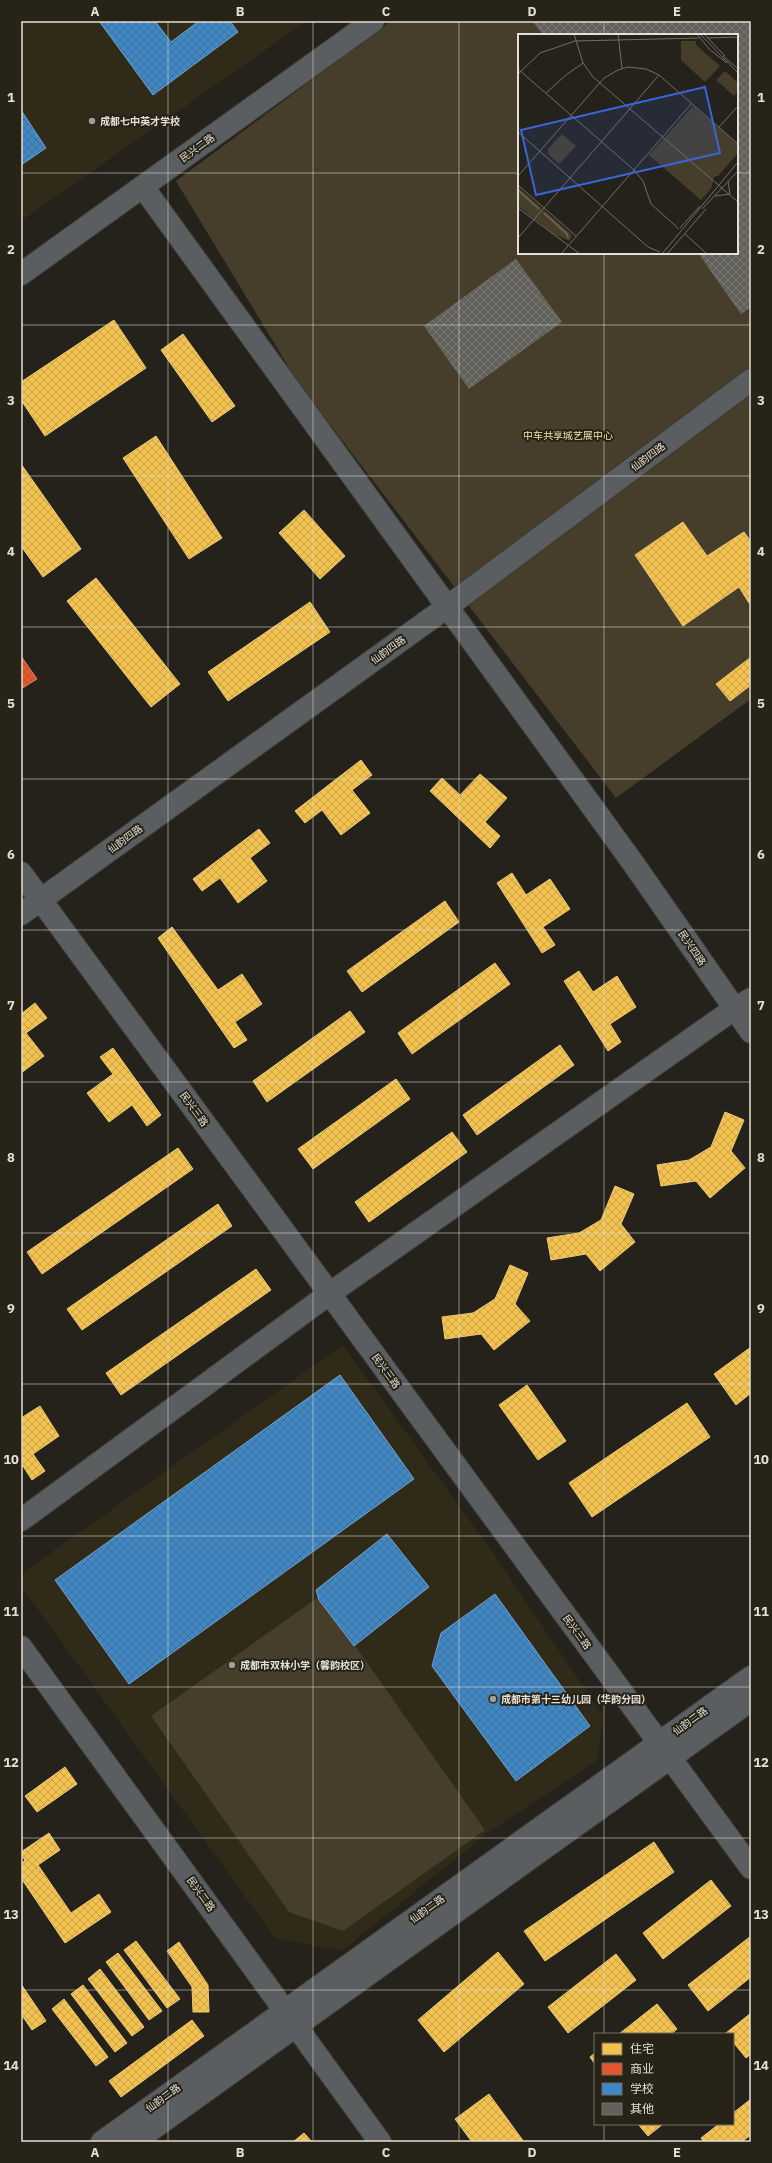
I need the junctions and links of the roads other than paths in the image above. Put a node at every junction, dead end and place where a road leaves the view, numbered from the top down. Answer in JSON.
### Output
{"nodes":[{"id":1,"x":373,"y":21,"type":"edge"},
{"id":2,"x":143,"y":187,"type":"junction"},
{"id":3,"x":21,"y":274,"type":"edge"},
{"id":4,"x":751,"y":380,"type":"edge"},
{"id":5,"x":447,"y":607,"type":"junction"},
{"id":6,"x":21,"y":873,"type":"edge"},
{"id":7,"x":40,"y":900,"type":"junction"},
{"id":8,"x":21,"y":914,"type":"edge"},
{"id":9,"x":743,"y":1004,"type":"edge"},
{"id":10,"x":751,"y":1032,"type":"edge"},
{"id":11,"x":329,"y":1294,"type":"junction"},
{"id":12,"x":21,"y":1520,"type":"edge"},
{"id":13,"x":21,"y":1647,"type":"edge"},
{"id":14,"x":751,"y":1677,"type":"edge"},
{"id":15,"x":751,"y":1700,"type":"edge"},
{"id":16,"x":664,"y":1750,"type":"junction"},
{"id":17,"x":751,"y":1868,"type":"edge"},
{"id":18,"x":291,"y":2017,"type":"junction"},
{"id":19,"x":102,"y":2142,"type":"edge"},
{"id":20,"x":134,"y":2142,"type":"edge"},
{"id":21,"x":380,"y":2142,"type":"edge"}],
"edges":[{"from":1,"to":2,"type":"street","name":"民兴二路"},
{"from":2,"to":3,"type":"street","name":"民兴二路"},
{"from":2,"to":5,"type":"street","name":"民兴四路"},
{"from":4,"to":5,"type":"street","name":"仙韵四路"},
{"from":5,"to":7,"type":"street","name":"仙韵四路"},
{"from":5,"to":9,"type":"street","name":"民兴四路"},
{"from":6,"to":7,"type":"street","name":"民兴三路"},
{"from":7,"to":8,"type":"street","name":"仙韵四路"},
{"from":7,"to":11,"type":"street","name":"民兴三路"},
{"from":9,"to":10,"type":"street","name":"民兴四路"},
{"from":9,"to":11,"type":"street"},
{"from":11,"to":12,"type":"street"},
{"from":11,"to":16,"type":"street","name":"民兴三路"},
{"from":13,"to":18,"type":"street","name":"民兴二路"},
{"from":14,"to":16,"type":"street","name":"仙韵二路"},
{"from":15,"to":16,"type":"street","name":"仙韵二路"},
{"from":16,"to":17,"type":"street","name":"民兴三路"},
{"from":16,"to":18,"type":"street","name":"仙韵二路"},
{"from":18,"to":19,"type":"street","name":"仙韵二路"},
{"from":18,"to":20,"type":"street","name":"仙韵二路"},
{"from":18,"to":21,"type":"street","name":"民兴二路"}]}
